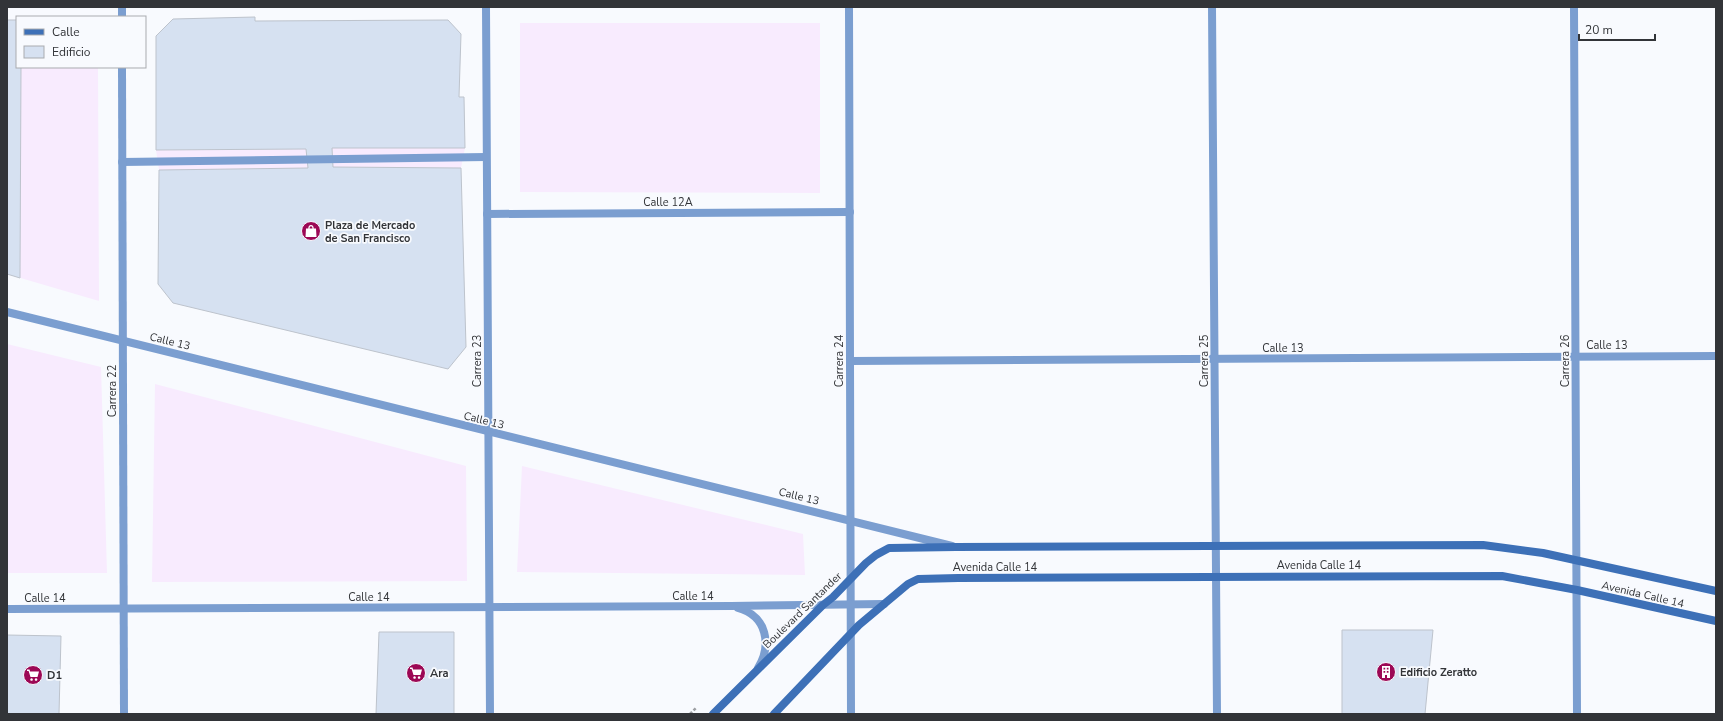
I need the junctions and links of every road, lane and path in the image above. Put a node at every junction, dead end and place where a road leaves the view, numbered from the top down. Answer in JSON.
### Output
{"nodes":[{"id":1,"x":486,"y":7,"type":"edge"},
{"id":2,"x":849,"y":7,"type":"edge"},
{"id":3,"x":1212,"y":7,"type":"edge"},
{"id":4,"x":1574,"y":7,"type":"edge"},
{"id":5,"x":122,"y":68,"type":"edge"},
{"id":6,"x":486,"y":157,"type":"junction"},
{"id":7,"x":122,"y":162,"type":"junction"},
{"id":8,"x":850,"y":212,"type":"junction"},
{"id":9,"x":487,"y":214,"type":"junction"},
{"id":10,"x":7,"y":312,"type":"edge"},
{"id":11,"x":122,"y":340,"type":"junction"},
{"id":12,"x":1716,"y":356,"type":"edge"},
{"id":13,"x":1576,"y":357,"type":"junction"},
{"id":14,"x":1215,"y":359,"type":"junction"},
{"id":15,"x":850,"y":362,"type":"junction"},
{"id":16,"x":488,"y":432,"type":"junction"},
{"id":17,"x":850,"y":520,"type":"junction"},
{"id":18,"x":1216,"y":546,"type":"junction"},
{"id":19,"x":956,"y":547,"type":"junction"},
{"id":20,"x":919,"y":548,"type":"joint"},
{"id":21,"x":1577,"y":560,"type":"junction"},
{"id":22,"x":1217,"y":577,"type":"junction"},
{"id":23,"x":850,"y":579,"type":"junction"},
{"id":24,"x":1577,"y":590,"type":"junction"},
{"id":25,"x":1716,"y":591,"type":"edge"},
{"id":26,"x":884,"y":604,"type":"junction"},
{"id":27,"x":823,"y":605,"type":"junction"},
{"id":28,"x":851,"y":605,"type":"junction"},
{"id":29,"x":732,"y":606,"type":"junction"},
{"id":30,"x":490,"y":607,"type":"junction"},
{"id":31,"x":124,"y":608,"type":"junction"},
{"id":32,"x":7,"y":609,"type":"edge"},
{"id":33,"x":1716,"y":621,"type":"edge"},
{"id":34,"x":851,"y":633,"type":"junction"},
{"id":35,"x":757,"y":669,"type":"junction"},
{"id":36,"x":124,"y":714,"type":"edge"},
{"id":37,"x":490,"y":714,"type":"edge"},
{"id":38,"x":712,"y":714,"type":"edge"},
{"id":39,"x":774,"y":714,"type":"edge"},
{"id":40,"x":851,"y":714,"type":"edge"},
{"id":41,"x":1217,"y":714,"type":"edge"},
{"id":42,"x":1577,"y":714,"type":"edge"}],
"edges":[{"from":1,"to":6,"type":"street","name":"Carrera 23"},
{"from":2,"to":8,"type":"street","name":"Carrera 24"},
{"from":3,"to":14,"type":"street","name":"Carrera 25"},
{"from":4,"to":13,"type":"street","name":"Carrera 26"},
{"from":5,"to":7,"type":"street","name":"Carrera 22"},
{"from":6,"to":7,"type":"street"},
{"from":6,"to":9,"type":"street","name":"Carrera 23"},
{"from":7,"to":11,"type":"street","name":"Carrera 22"},
{"from":8,"to":9,"type":"street","name":"Calle 12A"},
{"from":8,"to":15,"type":"street","name":"Carrera 24"},
{"from":9,"to":16,"type":"street","name":"Carrera 23"},
{"from":10,"to":11,"type":"street","name":"Calle 13"},
{"from":11,"to":16,"type":"street","name":"Calle 13"},
{"from":11,"to":31,"type":"street","name":"Carrera 22"},
{"from":12,"to":13,"type":"street","name":"Calle 13"},
{"from":13,"to":14,"type":"street","name":"Calle 13"},
{"from":13,"to":21,"type":"street","name":"Carrera 26"},
{"from":14,"to":15,"type":"street","name":"Calle 13"},
{"from":14,"to":18,"type":"street","name":"Carrera 25"},
{"from":15,"to":17,"type":"street","name":"Carrera 24"},
{"from":16,"to":17,"type":"street","name":"Calle 13"},
{"from":16,"to":30,"type":"street","name":"Carrera 23"},
{"from":17,"to":19,"type":"street","name":"Calle 13"},
{"from":17,"to":23,"type":"street","name":"Carrera 24"},
{"from":18,"to":19,"type":"main road","name":"Avenida Calle 14"},
{"from":18,"to":21,"type":"main road","name":"Avenida Calle 14"},
{"from":18,"to":22,"type":"street","name":"Carrera 25"},
{"from":19,"to":20,"type":"main road","name":"Avenida Calle 14"},
{"from":20,"to":23,"type":"main road","name":"Boulevard Santander"},
{"from":21,"to":24,"type":"street","name":"Carrera 26"},
{"from":21,"to":25,"type":"main road","name":"Avenida Calle 14"},
{"from":22,"to":24,"type":"main road","name":"Avenida Calle 14"},
{"from":22,"to":26,"type":"main road","name":"Avenida Calle 14"},
{"from":22,"to":41,"type":"street","name":"Carrera 25"},
{"from":23,"to":27,"type":"main road","name":"Boulevard Santander"},
{"from":23,"to":28,"type":"street","name":"Carrera 24"},
{"from":24,"to":33,"type":"main road","name":"Avenida Calle 14"},
{"from":24,"to":42,"type":"street","name":"Carrera 26"},
{"from":26,"to":28,"type":"street","name":"Calle 14"},
{"from":26,"to":34,"type":"main road"},
{"from":27,"to":28,"type":"street","name":"Calle 14"},
{"from":27,"to":29,"type":"street","name":"Calle 14"},
{"from":27,"to":35,"type":"main road","name":"Boulevard Santander"},
{"from":28,"to":34,"type":"street","name":"Carrera 24"},
{"from":29,"to":30,"type":"street","name":"Calle 14"},
{"from":29,"to":35,"type":"street","name":"Calle 14"},
{"from":30,"to":31,"type":"street","name":"Calle 14"},
{"from":30,"to":37,"type":"street","name":"Carrera 23"},
{"from":31,"to":32,"type":"street","name":"Calle 14"},
{"from":31,"to":36,"type":"street","name":"Carrera 22"},
{"from":34,"to":39,"type":"main road"},
{"from":34,"to":40,"type":"street","name":"Carrera 24"},
{"from":35,"to":38,"type":"main road","name":"Boulevard Santander"}]}
